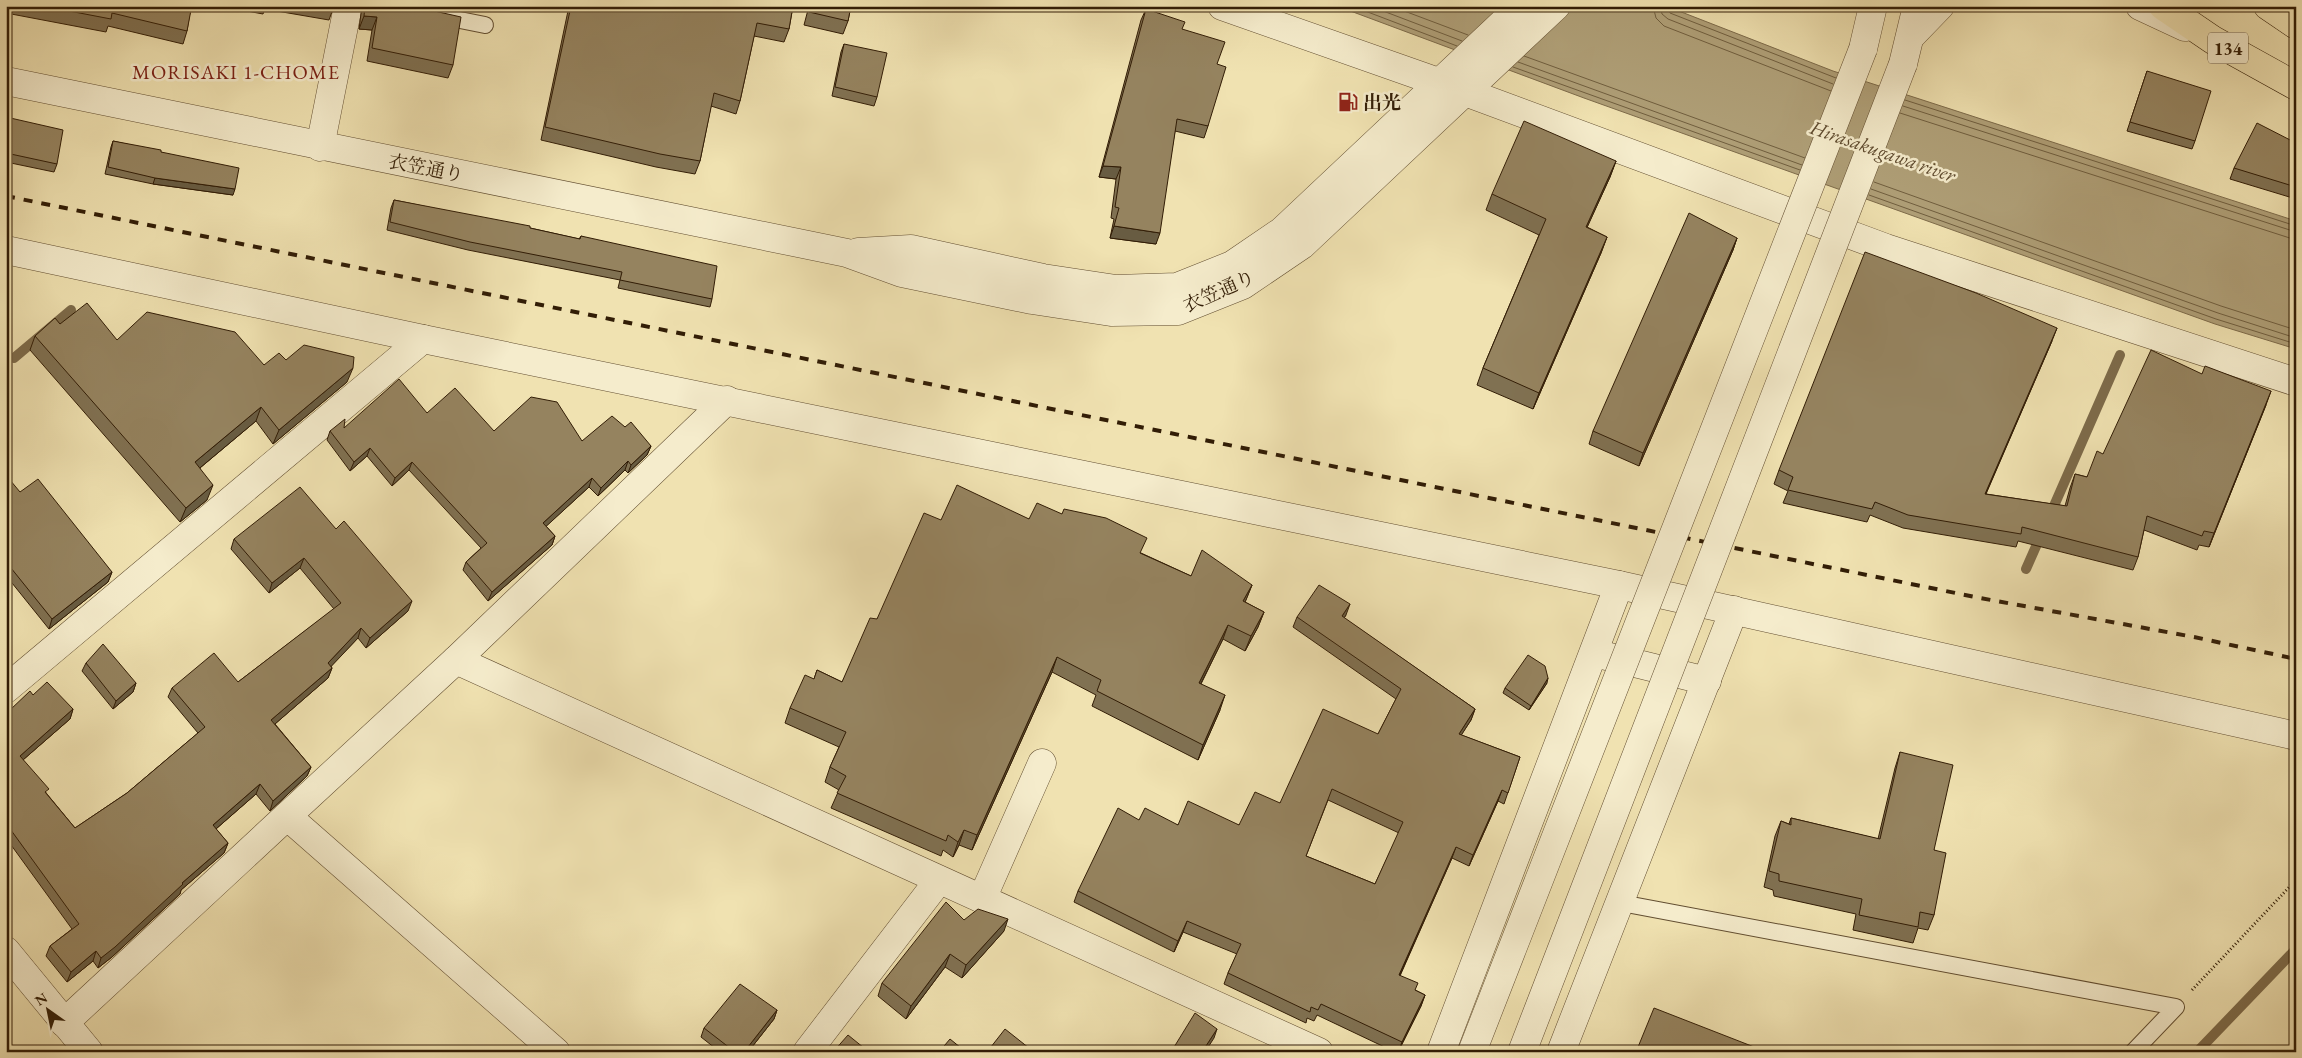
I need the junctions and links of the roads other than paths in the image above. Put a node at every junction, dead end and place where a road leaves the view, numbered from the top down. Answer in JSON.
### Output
{"nodes":[{"id":1,"x":348,"y":6,"type":"edge"},
{"id":2,"x":1222,"y":6,"type":"edge"},
{"id":3,"x":1521,"y":6,"type":"edge"},
{"id":4,"x":1556,"y":6,"type":"edge"},
{"id":5,"x":1874,"y":6,"type":"edge"},
{"id":6,"x":1917,"y":6,"type":"edge"},
{"id":7,"x":1940,"y":6,"type":"edge"},
{"id":8,"x":2140,"y":6,"type":"edge"},
{"id":9,"x":2163,"y":6,"type":"edge"},
{"id":10,"x":2268,"y":6,"type":"edge"},
{"id":11,"x":421,"y":12,"type":"edge"},
{"id":12,"x":485,"y":25,"type":"dead end"},
{"id":13,"x":2296,"y":25,"type":"edge"},
{"id":14,"x":1911,"y":36,"type":"junction"},
{"id":15,"x":2213,"y":40,"type":"junction"},
{"id":16,"x":6,"y":81,"type":"edge"},
{"id":17,"x":1458,"y":83,"type":"junction"},
{"id":18,"x":2296,"y":86,"type":"edge"},
{"id":19,"x":320,"y":147,"type":"junction"},
{"id":20,"x":6,"y":250,"type":"edge"},
{"id":21,"x":423,"y":339,"type":"junction"},
{"id":22,"x":2296,"y":382,"type":"edge"},
{"id":23,"x":727,"y":400,"type":"junction"},
{"id":24,"x":1619,"y":585,"type":"junction"},
{"id":25,"x":1734,"y":610,"type":"junction"},
{"id":26,"x":1593,"y":653,"type":"junction"},
{"id":27,"x":456,"y":660,"type":"junction"},
{"id":28,"x":1707,"y":681,"type":"junction"},
{"id":29,"x":6,"y":689,"type":"edge"},
{"id":30,"x":2296,"y":736,"type":"edge"},
{"id":31,"x":1042,"y":763,"type":"dead end"},
{"id":32,"x":287,"y":816,"type":"junction"},
{"id":33,"x":940,"y":880,"type":"junction"},
{"id":34,"x":982,"y":899,"type":"junction"},
{"id":35,"x":1621,"y":903,"type":"junction"},
{"id":36,"x":6,"y":951,"type":"edge"},
{"id":37,"x":64,"y":1023,"type":"junction"},
{"id":38,"x":90,"y":1052,"type":"edge"},
{"id":39,"x":556,"y":1052,"type":"edge"},
{"id":40,"x":807,"y":1052,"type":"edge"},
{"id":41,"x":1319,"y":1052,"type":"edge"},
{"id":42,"x":1441,"y":1052,"type":"edge"},
{"id":43,"x":1472,"y":1052,"type":"edge"},
{"id":44,"x":1522,"y":1052,"type":"edge"},
{"id":45,"x":1561,"y":1052,"type":"edge"},
{"id":46,"x":2133,"y":1052,"type":"edge"}],
"edges":[{"from":1,"to":19,"type":"street"},
{"from":2,"to":17,"type":"street"},
{"from":3,"to":17,"type":"street","name":"衣笠通り"},
{"from":4,"to":17,"type":"street","name":"衣笠通り"},
{"from":5,"to":43,"type":"street","bridge":true},
{"from":6,"to":14,"type":"street"},
{"from":7,"to":14,"type":"street"},
{"from":8,"to":15,"type":"street"},
{"from":9,"to":15,"type":"highway","number":"134"},
{"from":10,"to":13,"type":"highway"},
{"from":11,"to":12,"type":"lane"},
{"from":14,"to":44,"type":"street","bridge":true},
{"from":15,"to":18,"type":"highway","number":"134"},
{"from":16,"to":19,"type":"street","name":"衣笠通り"},
{"from":17,"to":19,"type":"street","name":"衣笠通り"},
{"from":17,"to":22,"type":"street"},
{"from":20,"to":21,"type":"street"},
{"from":21,"to":23,"type":"street"},
{"from":21,"to":29,"type":"street"},
{"from":23,"to":24,"type":"street"},
{"from":23,"to":27,"type":"street"},
{"from":24,"to":25,"type":"street"},
{"from":24,"to":26,"type":"street"},
{"from":25,"to":28,"type":"street"},
{"from":25,"to":30,"type":"street"},
{"from":26,"to":28,"type":"street"},
{"from":26,"to":42,"type":"street"},
{"from":27,"to":32,"type":"street"},
{"from":27,"to":33,"type":"street"},
{"from":28,"to":35,"type":"street"},
{"from":31,"to":34,"type":"street"},
{"from":32,"to":37,"type":"street"},
{"from":32,"to":39,"type":"street"},
{"from":33,"to":34,"type":"street"},
{"from":33,"to":40,"type":"street"},
{"from":34,"to":41,"type":"street"},
{"from":35,"to":45,"type":"street"},
{"from":35,"to":46,"type":"lane"},
{"from":36,"to":37,"type":"street"},
{"from":37,"to":38,"type":"street"}]}
